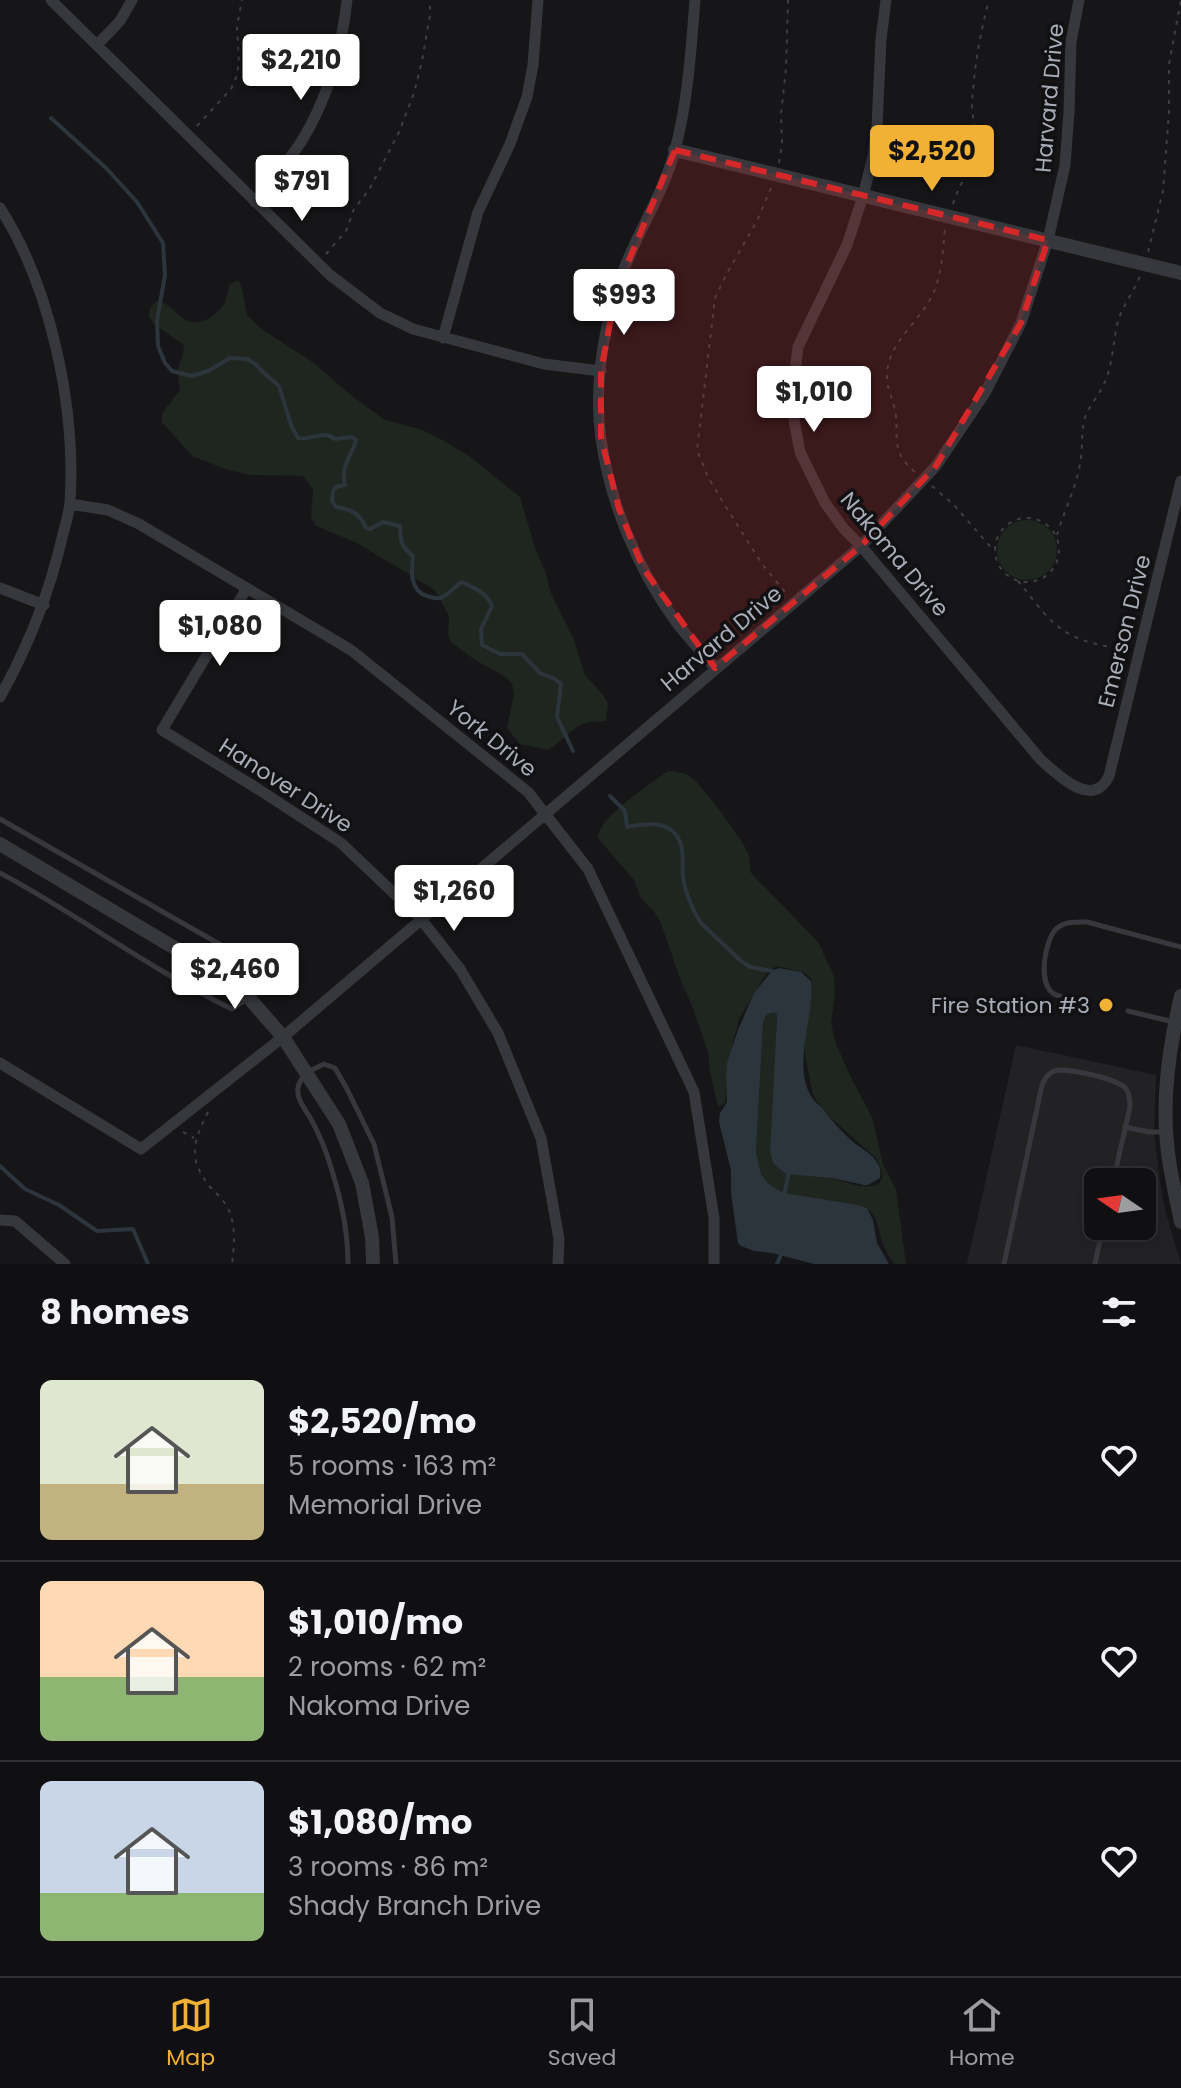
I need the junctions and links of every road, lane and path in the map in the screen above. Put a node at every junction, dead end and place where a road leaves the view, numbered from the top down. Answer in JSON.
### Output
{"nodes":[{"id":1,"x":51,"y":0,"type":"edge"},
{"id":2,"x":132,"y":0,"type":"edge"},
{"id":3,"x":242,"y":0,"type":"edge"},
{"id":4,"x":347,"y":0,"type":"edge"},
{"id":5,"x":430,"y":0,"type":"edge"},
{"id":6,"x":538,"y":0,"type":"edge"},
{"id":7,"x":695,"y":0,"type":"edge"},
{"id":8,"x":788,"y":0,"type":"edge"},
{"id":9,"x":886,"y":0,"type":"edge"},
{"id":10,"x":989,"y":0,"type":"edge"},
{"id":11,"x":1079,"y":0,"type":"edge"},
{"id":12,"x":1181,"y":0,"type":"edge"},
{"id":13,"x":97,"y":45,"type":"junction"},
{"id":14,"x":196,"y":127,"type":"dead end"},
{"id":15,"x":675,"y":150,"type":"junction"},
{"id":16,"x":778,"y":164,"type":"dead end"},
{"id":17,"x":772,"y":186,"type":"dead end"},
{"id":18,"x":863,"y":196,"type":"junction"},
{"id":19,"x":255,"y":202,"type":"junction"},
{"id":20,"x":953,"y":205,"type":"dead end"},
{"id":21,"x":0,"y":208,"type":"edge"},
{"id":22,"x":946,"y":227,"type":"dead end"},
{"id":23,"x":1048,"y":240,"type":"junction"},
{"id":24,"x":1148,"y":253,"type":"dead end"},
{"id":25,"x":326,"y":255,"type":"dead end"},
{"id":26,"x":1181,"y":273,"type":"edge"},
{"id":27,"x":1141,"y":274,"type":"dead end"},
{"id":28,"x":443,"y":338,"type":"junction"},
{"id":29,"x":601,"y":371,"type":"junction"},
{"id":30,"x":924,"y":479,"type":"junction"},
{"id":31,"x":1181,"y":481,"type":"edge"},
{"id":32,"x":70,"y":504,"type":"junction"},
{"id":33,"x":1057,"y":535,"type":"junction"},
{"id":34,"x":861,"y":546,"type":"junction"},
{"id":35,"x":994,"y":551,"type":"junction"},
{"id":36,"x":1018,"y":581,"type":"junction"},
{"id":37,"x":0,"y":588,"type":"edge"},
{"id":38,"x":247,"y":588,"type":"junction"},
{"id":39,"x":794,"y":603,"type":"junction"},
{"id":40,"x":44,"y":605,"type":"junction"},
{"id":41,"x":1139,"y":654,"type":"junction"},
{"id":42,"x":715,"y":668,"type":"junction"},
{"id":43,"x":0,"y":697,"type":"edge"},
{"id":44,"x":1101,"y":788,"type":"joint"},
{"id":45,"x":544,"y":814,"type":"junction"},
{"id":46,"x":0,"y":819,"type":"edge"},
{"id":47,"x":0,"y":844,"type":"edge"},
{"id":48,"x":0,"y":873,"type":"edge"},
{"id":49,"x":421,"y":919,"type":"junction"},
{"id":50,"x":1181,"y":947,"type":"edge"},
{"id":51,"x":1181,"y":996,"type":"edge"},
{"id":52,"x":249,"y":998,"type":"junction"},
{"id":53,"x":1079,"y":1000,"type":"dead end"},
{"id":54,"x":1128,"y":1011,"type":"dead end"},
{"id":55,"x":1175,"y":1022,"type":"junction"},
{"id":56,"x":283,"y":1037,"type":"junction"},
{"id":57,"x":0,"y":1063,"type":"edge"},
{"id":58,"x":308,"y":1073,"type":"junction"},
{"id":59,"x":209,"y":1111,"type":"dead end"},
{"id":60,"x":1125,"y":1127,"type":"junction"},
{"id":61,"x":183,"y":1132,"type":"dead end"},
{"id":62,"x":1167,"y":1132,"type":"junction"},
{"id":63,"x":195,"y":1139,"type":"junction"},
{"id":64,"x":1116,"y":1168,"type":"edge"},
{"id":65,"x":0,"y":1220,"type":"edge"},
{"id":66,"x":1181,"y":1222,"type":"edge"},
{"id":67,"x":1100,"y":1240,"type":"edge"},
{"id":68,"x":65,"y":1264,"type":"edge"},
{"id":69,"x":232,"y":1264,"type":"edge"},
{"id":70,"x":348,"y":1264,"type":"edge"},
{"id":71,"x":373,"y":1264,"type":"edge"},
{"id":72,"x":396,"y":1264,"type":"edge"},
{"id":73,"x":558,"y":1264,"type":"edge"},
{"id":74,"x":714,"y":1264,"type":"edge"},
{"id":75,"x":1004,"y":1264,"type":"edge"},
{"id":76,"x":1095,"y":1264,"type":"edge"}],
"edges":[{"from":1,"to":13,"type":"street"},
{"from":2,"to":13,"type":"street"},
{"from":3,"to":14,"type":"path"},
{"from":4,"to":19,"type":"street"},
{"from":5,"to":25,"type":"path"},
{"from":6,"to":28,"type":"street"},
{"from":7,"to":15,"type":"street"},
{"from":8,"to":16,"type":"path"},
{"from":9,"to":18,"type":"street","name":"Nakoma Drive"},
{"from":10,"to":20,"type":"path"},
{"from":11,"to":23,"type":"street","name":"Harvard Drive"},
{"from":12,"to":24,"type":"path"},
{"from":13,"to":19,"type":"street"},
{"from":15,"to":18,"type":"street"},
{"from":15,"to":29,"type":"street"},
{"from":17,"to":39,"type":"path"},
{"from":18,"to":23,"type":"street"},
{"from":18,"to":34,"type":"street","name":"Nakoma Drive"},
{"from":19,"to":28,"type":"street"},
{"from":21,"to":32,"type":"street"},
{"from":22,"to":30,"type":"path"},
{"from":23,"to":26,"type":"street"},
{"from":23,"to":30,"type":"street","name":"Harvard Drive"},
{"from":27,"to":33,"type":"path"},
{"from":28,"to":29,"type":"street"},
{"from":29,"to":42,"type":"street"},
{"from":30,"to":34,"type":"street","name":"Harvard Drive"},
{"from":30,"to":35,"type":"path"},
{"from":31,"to":41,"type":"street","name":"Emerson Drive"},
{"from":32,"to":38,"type":"street","name":"York Drive"},
{"from":32,"to":40,"type":"street"},
{"from":33,"to":35,"type":"path"},
{"from":33,"to":36,"type":"path"},
{"from":34,"to":39,"type":"street","name":"Harvard Drive"},
{"from":34,"to":44,"type":"street","name":"Nakoma Drive"},
{"from":35,"to":36,"type":"path"},
{"from":36,"to":41,"type":"path"},
{"from":37,"to":40,"type":"street"},
{"from":38,"to":45,"type":"street","name":"York Drive"},
{"from":38,"to":49,"type":"street","name":"Hanover Drive"},
{"from":39,"to":42,"type":"street","name":"Harvard Drive"},
{"from":40,"to":43,"type":"street"},
{"from":41,"to":44,"type":"street","name":"Emerson Drive"},
{"from":42,"to":45,"type":"street","name":"Harvard Drive"},
{"from":45,"to":49,"type":"street","name":"Harvard Drive"},
{"from":45,"to":74,"type":"street","name":"York Drive"},
{"from":46,"to":52,"type":"lane"},
{"from":47,"to":52,"type":"street"},
{"from":48,"to":52,"type":"lane"},
{"from":49,"to":56,"type":"street","name":"Harvard Drive"},
{"from":49,"to":73,"type":"street","name":"Hanover Drive"},
{"from":50,"to":53,"type":"lane"},
{"from":51,"to":55,"type":"street"},
{"from":52,"to":56,"type":"street"},
{"from":54,"to":55,"type":"lane"},
{"from":55,"to":62,"type":"street"},
{"from":56,"to":57,"type":"street","name":"Harvard Drive"},
{"from":56,"to":58,"type":"street"},
{"from":58,"to":70,"type":"lane"},
{"from":58,"to":71,"type":"street"},
{"from":58,"to":72,"type":"lane"},
{"from":59,"to":63,"type":"path"},
{"from":60,"to":62,"type":"lane"},
{"from":60,"to":64,"type":"lane"},
{"from":60,"to":75,"type":"lane"},
{"from":61,"to":63,"type":"path"},
{"from":62,"to":66,"type":"street"},
{"from":63,"to":69,"type":"path"},
{"from":65,"to":68,"type":"street"},
{"from":67,"to":76,"type":"lane"}]}
